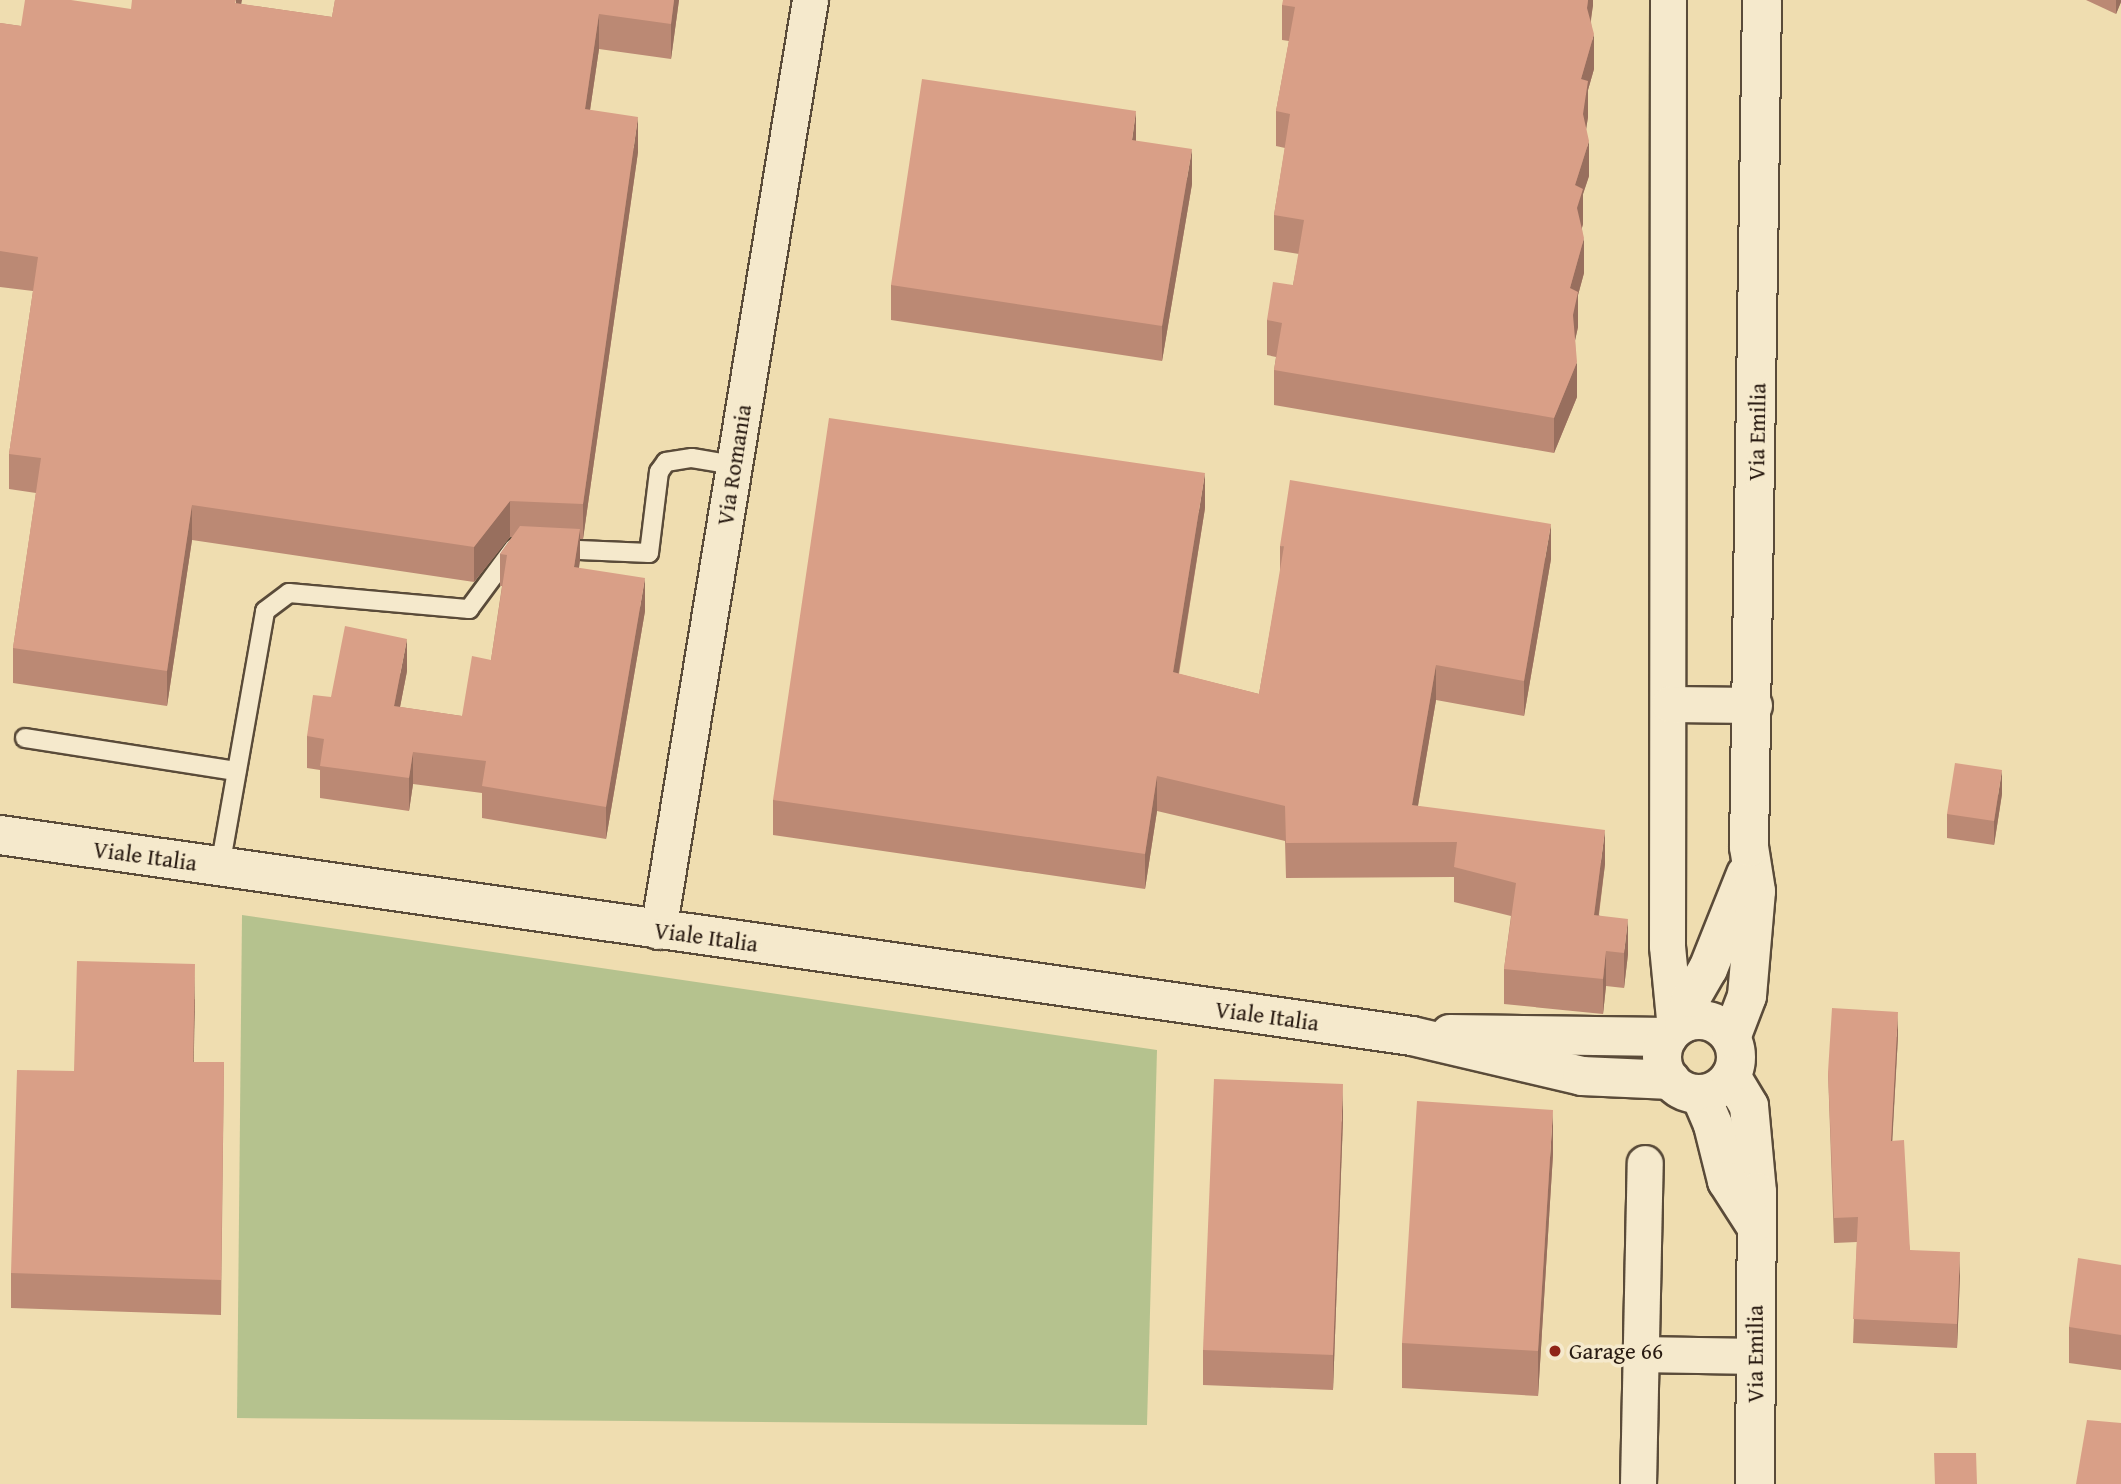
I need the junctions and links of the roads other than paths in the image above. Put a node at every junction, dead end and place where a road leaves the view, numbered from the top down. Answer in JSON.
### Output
{"nodes":[{"id":1,"x":810,"y":0,"type":"edge"},
{"id":2,"x":1668,"y":0,"type":"edge"},
{"id":3,"x":1762,"y":0,"type":"edge"},
{"id":4,"x":734,"y":465,"type":"junction"},
{"id":5,"x":1669,"y":704,"type":"junction"},
{"id":6,"x":1754,"y":705,"type":"junction"},
{"id":7,"x":25,"y":738,"type":"dead end"},
{"id":8,"x":236,"y":771,"type":"junction"},
{"id":9,"x":0,"y":835,"type":"edge"},
{"id":10,"x":1751,"y":863,"type":"junction"},
{"id":11,"x":220,"y":867,"type":"junction"},
{"id":12,"x":658,"y":931,"type":"junction"},
{"id":13,"x":1675,"y":1030,"type":"junction"},
{"id":14,"x":1412,"y":1036,"type":"junction"},
{"id":15,"x":1731,"y":1038,"type":"junction"},
{"id":16,"x":1701,"y":1083,"type":"junction"},
{"id":17,"x":1644,"y":1163,"type":"dead end"},
{"id":18,"x":1640,"y":1354,"type":"junction"},
{"id":19,"x":1756,"y":1356,"type":"junction"},
{"id":20,"x":1638,"y":1484,"type":"edge"},
{"id":21,"x":1755,"y":1484,"type":"edge"}],
"edges":[{"from":1,"to":4,"type":"street","name":"Via Romania"},
{"from":2,"to":5,"type":"street"},
{"from":3,"to":6,"type":"street","name":"Via Emilia"},
{"from":4,"to":8,"type":"lane"},
{"from":4,"to":12,"type":"street","name":"Via Romania"},
{"from":5,"to":6,"type":"street"},
{"from":5,"to":13,"type":"street"},
{"from":6,"to":10,"type":"street","name":"Via Emilia"},
{"from":7,"to":8,"type":"lane"},
{"from":8,"to":11,"type":"lane"},
{"from":9,"to":11,"type":"street","name":"Viale Italia"},
{"from":10,"to":13,"type":"street","name":"Via Emilia"},
{"from":10,"to":15,"type":"street","name":"Via Emilia"},
{"from":11,"to":12,"type":"street","name":"Viale Italia"},
{"from":12,"to":14,"type":"street","name":"Viale Italia"},
{"from":13,"to":14,"type":"street","name":"Viale Italia"},
{"from":13,"to":15,"type":"street"},
{"from":13,"to":16,"type":"street","name":"Via Emilia"},
{"from":14,"to":16,"type":"street","name":"Viale Italia"},
{"from":15,"to":16,"type":"street","name":"Via Emilia"},
{"from":16,"to":19,"type":"street","name":"Via Emilia"},
{"from":17,"to":18,"type":"street"},
{"from":18,"to":19,"type":"street"},
{"from":18,"to":20,"type":"street"},
{"from":19,"to":21,"type":"street","name":"Via Emilia"}]}
